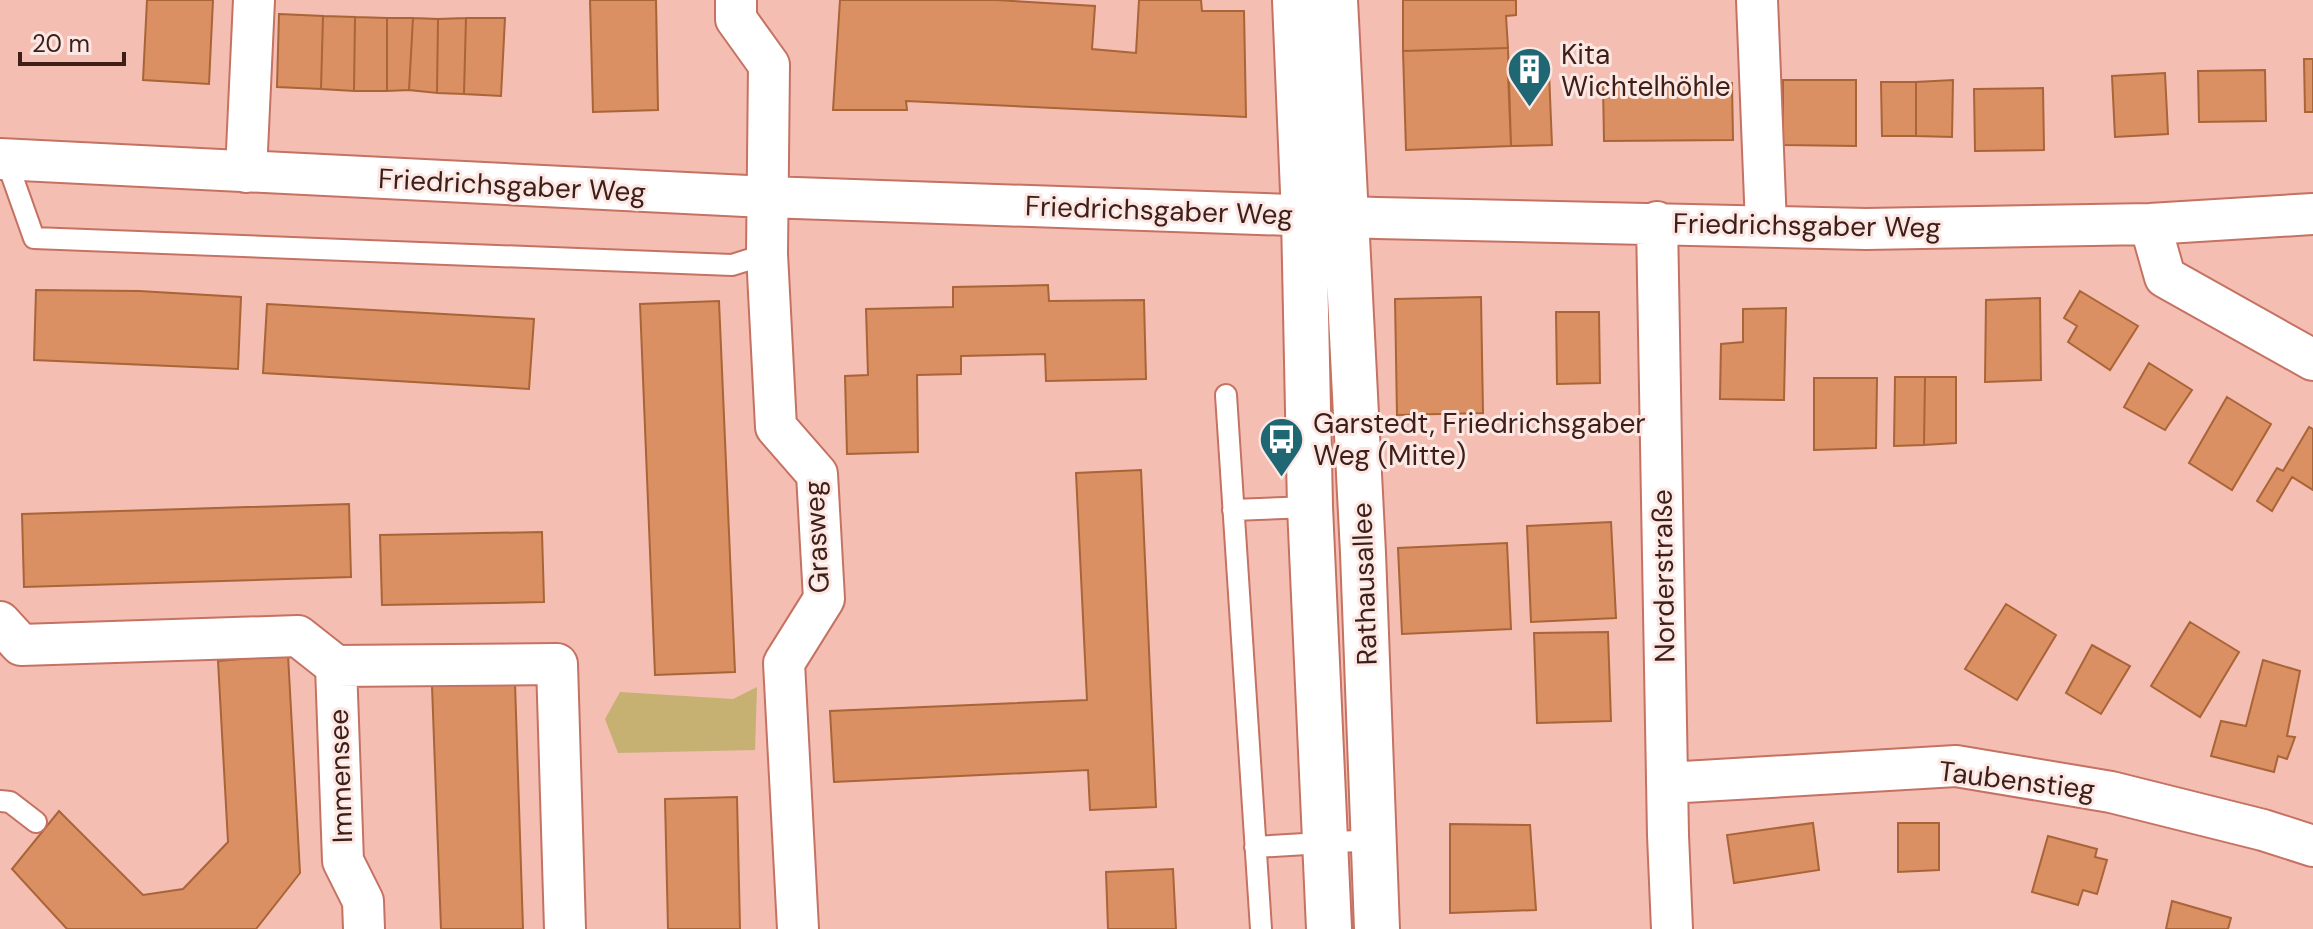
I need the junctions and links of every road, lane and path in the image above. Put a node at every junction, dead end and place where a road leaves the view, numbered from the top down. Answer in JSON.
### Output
{"nodes":[{"id":1,"x":254,"y":0,"type":"edge"},
{"id":2,"x":736,"y":0,"type":"edge"},
{"id":3,"x":1295,"y":0,"type":"edge"},
{"id":4,"x":1335,"y":0,"type":"edge"},
{"id":5,"x":1757,"y":0,"type":"edge"},
{"id":6,"x":2,"y":167,"type":"edge"},
{"id":7,"x":246,"y":172,"type":"junction"},
{"id":8,"x":767,"y":197,"type":"junction"},
{"id":9,"x":2313,"y":214,"type":"edge"},
{"id":10,"x":1325,"y":216,"type":"junction"},
{"id":11,"x":1657,"y":222,"type":"junction"},
{"id":12,"x":2150,"y":224,"type":"junction"},
{"id":13,"x":1766,"y":225,"type":"junction"},
{"id":14,"x":767,"y":254,"type":"junction"},
{"id":15,"x":2313,"y":360,"type":"edge"},
{"id":16,"x":1226,"y":395,"type":"dead end"},
{"id":17,"x":1310,"y":507,"type":"junction"},
{"id":18,"x":1233,"y":510,"type":"junction"},
{"id":19,"x":0,"y":622,"type":"edge"},
{"id":20,"x":336,"y":666,"type":"junction"},
{"id":21,"x":1667,"y":783,"type":"junction"},
{"id":22,"x":0,"y":801,"type":"edge"},
{"id":23,"x":36,"y":822,"type":"dead end"},
{"id":24,"x":1373,"y":840,"type":"junction"},
{"id":25,"x":1325,"y":845,"type":"junction"},
{"id":26,"x":2313,"y":846,"type":"edge"},
{"id":27,"x":1255,"y":847,"type":"junction"},
{"id":28,"x":364,"y":929,"type":"edge"},
{"id":29,"x":565,"y":929,"type":"edge"},
{"id":30,"x":798,"y":929,"type":"edge"},
{"id":31,"x":1261,"y":929,"type":"edge"},
{"id":32,"x":1329,"y":929,"type":"edge"},
{"id":33,"x":1377,"y":929,"type":"edge"},
{"id":34,"x":1672,"y":929,"type":"edge"}],
"edges":[{"from":1,"to":7,"type":"street"},
{"from":2,"to":8,"type":"street","name":"Grasweg"},
{"from":3,"to":10,"type":"main road","name":"Rathausallee"},
{"from":4,"to":10,"type":"main road","name":"Rathausallee"},
{"from":5,"to":13,"type":"street"},
{"from":6,"to":7,"type":"street","name":"Friedrichsgaber Weg"},
{"from":6,"to":14,"type":"lane","name":"Friedrichsgaber Weg"},
{"from":7,"to":8,"type":"street","name":"Friedrichsgaber Weg"},
{"from":8,"to":10,"type":"street","name":"Friedrichsgaber Weg"},
{"from":8,"to":14,"type":"street","name":"Grasweg"},
{"from":9,"to":12,"type":"street","name":"Friedrichsgaber Weg"},
{"from":10,"to":11,"type":"street","name":"Friedrichsgaber Weg"},
{"from":10,"to":17,"type":"main road","name":"Rathausallee"},
{"from":10,"to":24,"type":"main road","name":"Rathausallee"},
{"from":11,"to":13,"type":"street","name":"Friedrichsgaber Weg"},
{"from":11,"to":21,"type":"street","name":"Norderstraße"},
{"from":12,"to":13,"type":"street","name":"Friedrichsgaber Weg"},
{"from":12,"to":15,"type":"street"},
{"from":14,"to":30,"type":"street","name":"Grasweg"},
{"from":16,"to":18,"type":"lane"},
{"from":17,"to":18,"type":"lane"},
{"from":17,"to":25,"type":"main road","name":"Rathausallee"},
{"from":18,"to":27,"type":"lane"},
{"from":19,"to":20,"type":"street"},
{"from":20,"to":28,"type":"street","name":"Immensee"},
{"from":20,"to":29,"type":"street"},
{"from":21,"to":26,"type":"street","name":"Taubenstieg"},
{"from":21,"to":34,"type":"street","name":"Norderstraße"},
{"from":22,"to":23,"type":"lane"},
{"from":24,"to":25,"type":"lane"},
{"from":24,"to":33,"type":"main road","name":"Rathausallee"},
{"from":25,"to":27,"type":"lane"},
{"from":25,"to":32,"type":"main road","name":"Rathausallee"},
{"from":27,"to":31,"type":"lane"}]}
